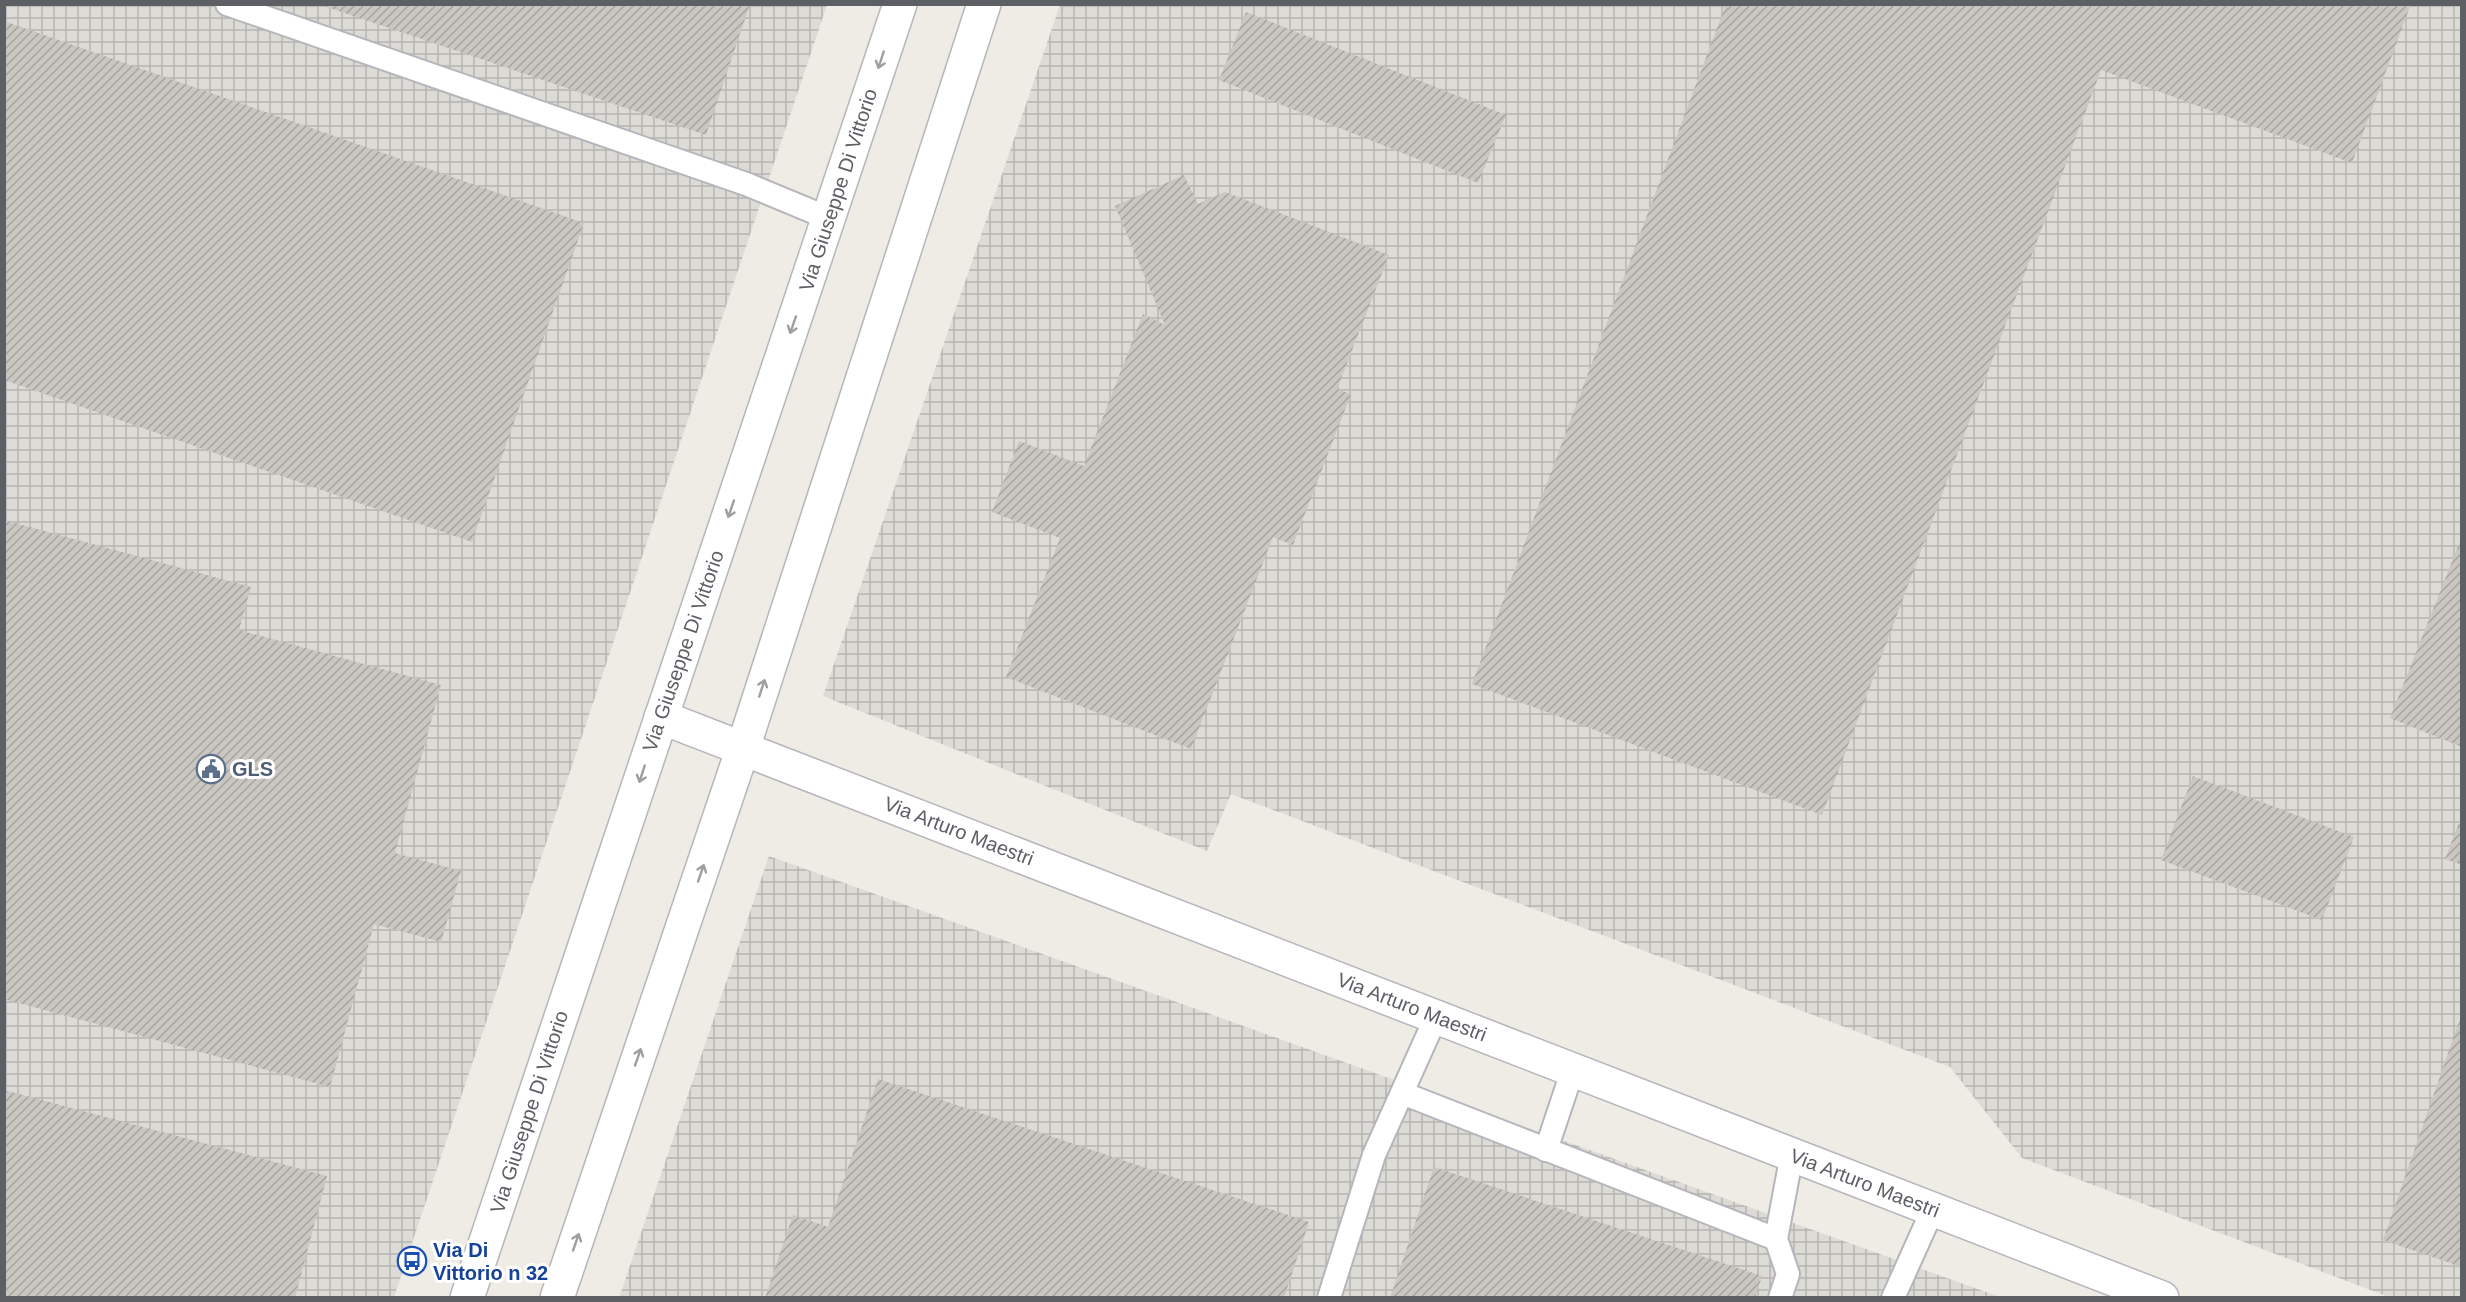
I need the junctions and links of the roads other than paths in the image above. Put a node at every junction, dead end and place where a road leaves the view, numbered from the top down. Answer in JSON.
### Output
{"nodes":[{"id":1,"x":227,"y":4,"type":"edge"},
{"id":2,"x":900,"y":4,"type":"edge"},
{"id":3,"x":984,"y":4,"type":"edge"},
{"id":4,"x":828,"y":218,"type":"junction"},
{"id":5,"x":661,"y":717,"type":"junction"},
{"id":6,"x":743,"y":748,"type":"junction"},
{"id":7,"x":1436,"y":1017,"type":"junction"},
{"id":8,"x":1573,"y":1069,"type":"junction"},
{"id":9,"x":1402,"y":1093,"type":"junction"},
{"id":10,"x":1546,"y":1150,"type":"junction"},
{"id":11,"x":1792,"y":1154,"type":"junction"},
{"id":12,"x":1933,"y":1209,"type":"junction"},
{"id":13,"x":1776,"y":1239,"type":"junction"},
{"id":14,"x":467,"y":1298,"type":"edge"},
{"id":15,"x":557,"y":1298,"type":"edge"},
{"id":16,"x":1329,"y":1298,"type":"edge"},
{"id":17,"x":1780,"y":1298,"type":"edge"},
{"id":18,"x":1893,"y":1298,"type":"edge"},
{"id":19,"x":2162,"y":1298,"type":"edge"}],
"edges":[{"from":1,"to":4,"type":"lane"},
{"from":2,"to":4,"type":"street","name":"Via Giuseppe Di Vittorio","one_way":true},
{"from":6,"to":3,"type":"street","one_way":true},
{"from":4,"to":5,"type":"street","name":"Via Giuseppe Di Vittorio","one_way":true},
{"from":5,"to":6,"type":"street","name":"Via Arturo Maestri"},
{"from":5,"to":14,"type":"street","name":"Via Giuseppe Di Vittorio","one_way":true},
{"from":6,"to":7,"type":"street","name":"Via Arturo Maestri"},
{"from":15,"to":6,"type":"street","one_way":true},
{"from":7,"to":8,"type":"street","name":"Via Arturo Maestri"},
{"from":7,"to":9,"type":"lane"},
{"from":8,"to":10,"type":"lane"},
{"from":8,"to":11,"type":"street","name":"Via Arturo Maestri"},
{"from":9,"to":10,"type":"lane"},
{"from":9,"to":16,"type":"lane"},
{"from":10,"to":13,"type":"lane"},
{"from":11,"to":12,"type":"street","name":"Via Arturo Maestri"},
{"from":11,"to":13,"type":"lane"},
{"from":12,"to":18,"type":"lane"},
{"from":12,"to":19,"type":"street","name":"Via Arturo Maestri"},
{"from":13,"to":17,"type":"lane"}]}
